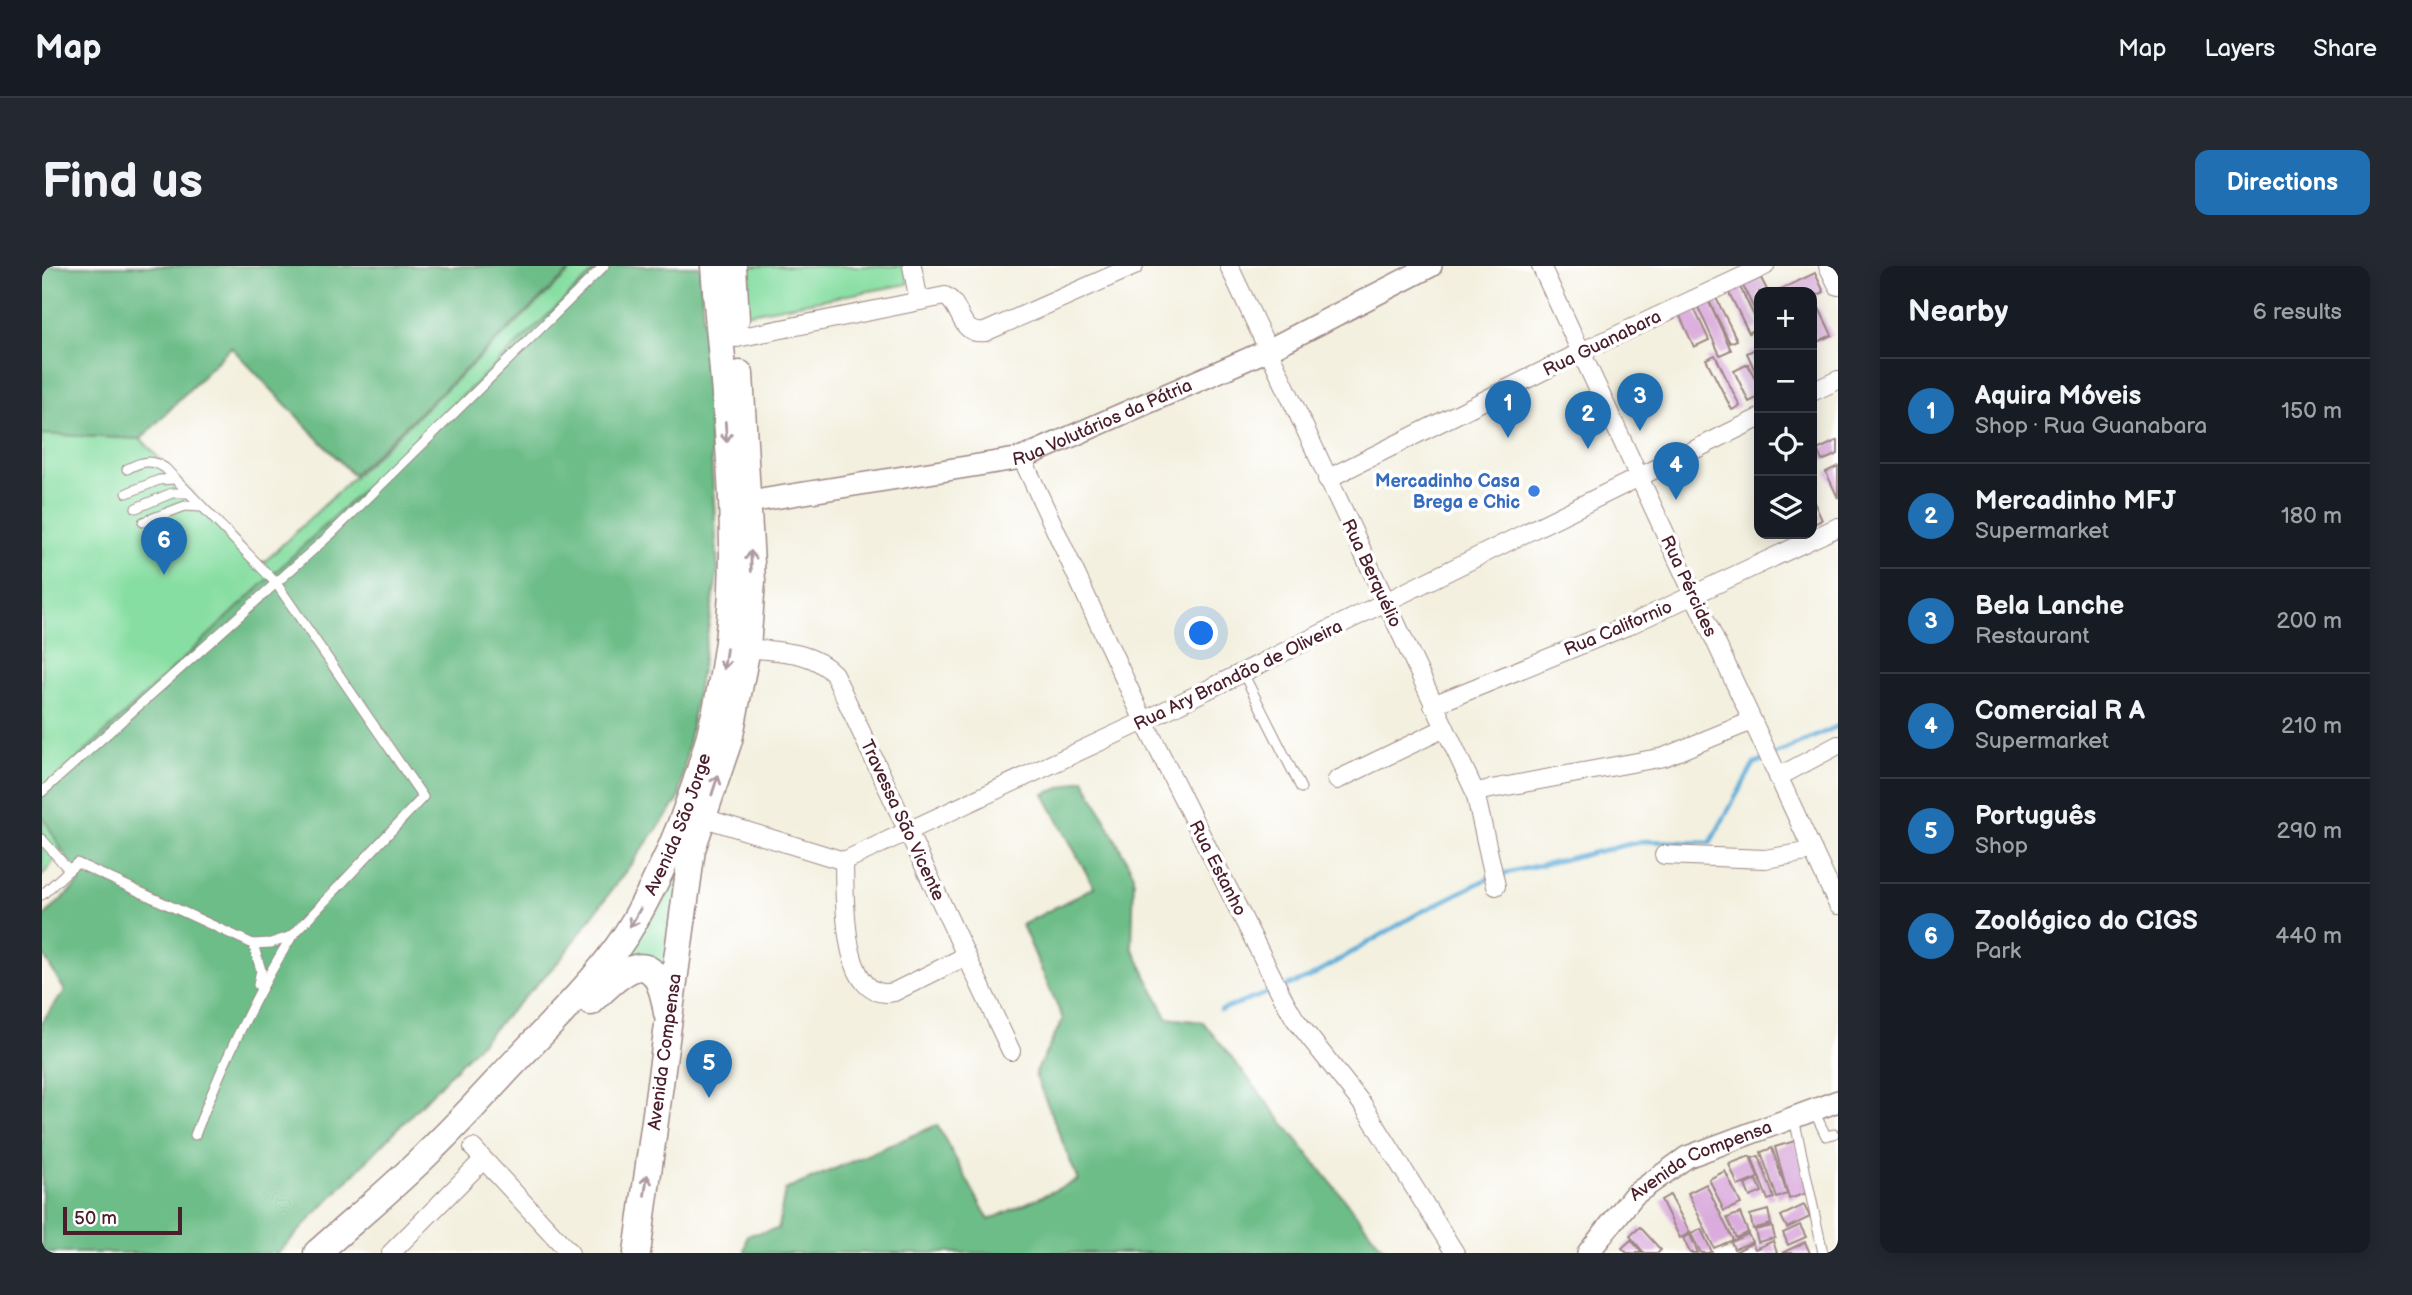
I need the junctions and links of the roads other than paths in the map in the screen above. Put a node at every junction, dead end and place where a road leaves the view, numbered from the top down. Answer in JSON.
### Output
{"nodes":[{"id":1,"x":604,"y":266,"type":"edge"},
{"id":2,"x":715,"y":266,"type":"edge"},
{"id":3,"x":733,"y":266,"type":"edge"},
{"id":4,"x":912,"y":266,"type":"edge"},
{"id":5,"x":1134,"y":266,"type":"edge"},
{"id":6,"x":1229,"y":266,"type":"edge"},
{"id":7,"x":1431,"y":266,"type":"edge"},
{"id":8,"x":1541,"y":266,"type":"edge"},
{"id":9,"x":1765,"y":266,"type":"edge"},
{"id":10,"x":1828,"y":266,"type":"edge"},
{"id":11,"x":1838,"y":286,"type":"edge"},
{"id":12,"x":919,"y":300,"type":"junction"},
{"id":13,"x":737,"y":338,"type":"junction"},
{"id":14,"x":1268,"y":350,"type":"junction"},
{"id":15,"x":1581,"y":352,"type":"junction"},
{"id":16,"x":1838,"y":380,"type":"edge"},
{"id":17,"x":1817,"y":390,"type":"edge"},
{"id":18,"x":1754,"y":420,"type":"edge"},
{"id":19,"x":1021,"y":458,"type":"junction"},
{"id":20,"x":127,"y":468,"type":"dead end"},
{"id":21,"x":1639,"y":477,"type":"junction"},
{"id":22,"x":175,"y":479,"type":"junction"},
{"id":23,"x":1327,"y":479,"type":"junction"},
{"id":24,"x":127,"y":493,"type":"dead end"},
{"id":25,"x":189,"y":493,"type":"junction"},
{"id":26,"x":749,"y":502,"type":"junction"},
{"id":27,"x":136,"y":508,"type":"dead end"},
{"id":28,"x":203,"y":508,"type":"junction"},
{"id":29,"x":143,"y":522,"type":"dead end"},
{"id":30,"x":1838,"y":527,"type":"edge"},
{"id":31,"x":276,"y":583,"type":"junction"},
{"id":32,"x":1694,"y":596,"type":"junction"},
{"id":33,"x":1386,"y":602,"type":"junction"},
{"id":34,"x":747,"y":648,"type":"junction"},
{"id":35,"x":1243,"y":673,"type":"junction"},
{"id":36,"x":1433,"y":705,"type":"junction"},
{"id":37,"x":1144,"y":721,"type":"junction"},
{"id":38,"x":1752,"y":721,"type":"junction"},
{"id":39,"x":1445,"y":727,"type":"junction"},
{"id":40,"x":1838,"y":745,"type":"edge"},
{"id":41,"x":1778,"y":777,"type":"junction"},
{"id":42,"x":1337,"y":780,"type":"dead end"},
{"id":43,"x":1301,"y":788,"type":"dead end"},
{"id":44,"x":42,"y":792,"type":"edge"},
{"id":45,"x":1475,"y":792,"type":"junction"},
{"id":46,"x":704,"y":818,"type":"junction"},
{"id":47,"x":910,"y":832,"type":"junction"},
{"id":48,"x":42,"y":839,"type":"edge"},
{"id":49,"x":692,"y":849,"type":"joint"},
{"id":50,"x":1813,"y":851,"type":"junction"},
{"id":51,"x":1664,"y":855,"type":"dead end"},
{"id":52,"x":844,"y":861,"type":"junction"},
{"id":53,"x":1830,"y":867,"type":"edge"},
{"id":54,"x":69,"y":870,"type":"junction"},
{"id":55,"x":1496,"y":886,"type":"dead end"},
{"id":56,"x":42,"y":895,"type":"edge"},
{"id":57,"x":1838,"y":905,"type":"edge"},
{"id":58,"x":292,"y":936,"type":"junction"},
{"id":59,"x":253,"y":944,"type":"junction"},
{"id":60,"x":966,"y":956,"type":"junction"},
{"id":61,"x":256,"y":994,"type":"junction"},
{"id":62,"x":668,"y":1022,"type":"junction"},
{"id":63,"x":1011,"y":1051,"type":"dead end"},
{"id":64,"x":1838,"y":1101,"type":"edge"},
{"id":65,"x":1803,"y":1113,"type":"junction"},
{"id":66,"x":1834,"y":1134,"type":"dead end"},
{"id":67,"x":195,"y":1135,"type":"dead end"},
{"id":68,"x":317,"y":1253,"type":"edge"},
{"id":69,"x":337,"y":1253,"type":"edge"},
{"id":70,"x":391,"y":1253,"type":"edge"},
{"id":71,"x":570,"y":1253,"type":"edge"},
{"id":72,"x":637,"y":1253,"type":"edge"},
{"id":73,"x":1455,"y":1253,"type":"edge"},
{"id":74,"x":1588,"y":1253,"type":"edge"},
{"id":75,"x":1823,"y":1253,"type":"edge"}],
"edges":[{"from":1,"to":31,"type":"lane"},
{"from":2,"to":68,"type":"main road","name":"Avenida São Jorge","one_way":true},
{"from":3,"to":13,"type":"main road","name":"Avenida São Jorge"},
{"from":4,"to":12,"type":"street"},
{"from":5,"to":12,"type":"street"},
{"from":6,"to":14,"type":"street","name":"Rua Berquélio"},
{"from":7,"to":14,"type":"street","name":"Rua Volutários da Pátria"},
{"from":8,"to":15,"type":"street","name":"Rua Pércides"},
{"from":9,"to":15,"type":"street","name":"Rua Guanabara"},
{"from":10,"to":11,"type":"street"},
{"from":12,"to":13,"type":"street"},
{"from":13,"to":26,"type":"main road","name":"Avenida São Jorge"},
{"from":14,"to":19,"type":"street","name":"Rua Volutários da Pátria"},
{"from":14,"to":23,"type":"street","name":"Rua Berquélio"},
{"from":15,"to":21,"type":"street","name":"Rua Pércides"},
{"from":15,"to":23,"type":"street","name":"Rua Guanabara"},
{"from":16,"to":17,"type":"street"},
{"from":18,"to":21,"type":"street","name":"Rua Ary Brandão de Oliveira"},
{"from":19,"to":26,"type":"street","name":"Rua Volutários da Pátria"},
{"from":19,"to":37,"type":"street","name":"Rua Estanho"},
{"from":20,"to":22,"type":"lane"},
{"from":21,"to":32,"type":"street","name":"Rua Pércides"},
{"from":21,"to":33,"type":"street","name":"Rua Ary Brandão de Oliveira"},
{"from":22,"to":24,"type":"lane"},
{"from":22,"to":25,"type":"lane"},
{"from":23,"to":33,"type":"street","name":"Rua Berquélio"},
{"from":25,"to":27,"type":"lane"},
{"from":25,"to":28,"type":"lane"},
{"from":34,"to":26,"type":"main road","name":"Avenida São Jorge","one_way":true},
{"from":28,"to":29,"type":"lane"},
{"from":28,"to":31,"type":"lane"},
{"from":30,"to":32,"type":"street","name":"Rua Californio"},
{"from":31,"to":44,"type":"lane"},
{"from":31,"to":58,"type":"lane"},
{"from":32,"to":36,"type":"street","name":"Rua Californio"},
{"from":32,"to":38,"type":"street","name":"Rua Pércides"},
{"from":33,"to":35,"type":"street","name":"Rua Ary Brandão de Oliveira"},
{"from":33,"to":36,"type":"street","name":"Rua Berquélio"},
{"from":46,"to":34,"type":"main road","name":"Avenida São Jorge","one_way":true},
{"from":34,"to":47,"type":"street","name":"Travessa São Vicente"},
{"from":35,"to":37,"type":"street","name":"Rua Ary Brandão de Oliveira"},
{"from":35,"to":43,"type":"lane"},
{"from":36,"to":39,"type":"street","name":"Rua Berquélio"},
{"from":37,"to":47,"type":"street","name":"Rua Ary Brandão de Oliveira"},
{"from":37,"to":73,"type":"street","name":"Rua Estanho"},
{"from":38,"to":41,"type":"street","name":"Rua Pércides"},
{"from":38,"to":45,"type":"street"},
{"from":39,"to":42,"type":"street"},
{"from":39,"to":45,"type":"street","name":"Rua Berquélio"},
{"from":40,"to":41,"type":"street"},
{"from":41,"to":50,"type":"street","name":"Rua Pércides"},
{"from":45,"to":55,"type":"street","name":"Rua Berquélio"},
{"from":46,"to":49,"type":"main road","name":"Avenida São Jorge"},
{"from":46,"to":52,"type":"street"},
{"from":47,"to":52,"type":"street","name":"Rua Ary Brandão de Oliveira"},
{"from":47,"to":60,"type":"street","name":"Travessa São Vicente"},
{"from":48,"to":54,"type":"lane"},
{"from":49,"to":62,"type":"main road","name":"Avenida Compensa"},
{"from":50,"to":51,"type":"street"},
{"from":50,"to":53,"type":"street","name":"Rua Pércides"},
{"from":52,"to":60,"type":"street"},
{"from":53,"to":57,"type":"street","name":"Rua Pércides"},
{"from":54,"to":56,"type":"lane"},
{"from":54,"to":59,"type":"lane"},
{"from":58,"to":59,"type":"lane"},
{"from":58,"to":61,"type":"lane"},
{"from":59,"to":61,"type":"lane"},
{"from":60,"to":63,"type":"street","name":"Travessa São Vicente"},
{"from":61,"to":67,"type":"lane"},
{"from":62,"to":69,"type":"main road"},
{"from":72,"to":62,"type":"main road","name":"Avenida Compensa","one_way":true},
{"from":64,"to":65,"type":"street","name":"Avenida Compensa"},
{"from":65,"to":66,"type":"lane"},
{"from":65,"to":74,"type":"street","name":"Avenida Compensa"},
{"from":65,"to":75,"type":"lane"},
{"from":70,"to":71,"type":"street"}]}
